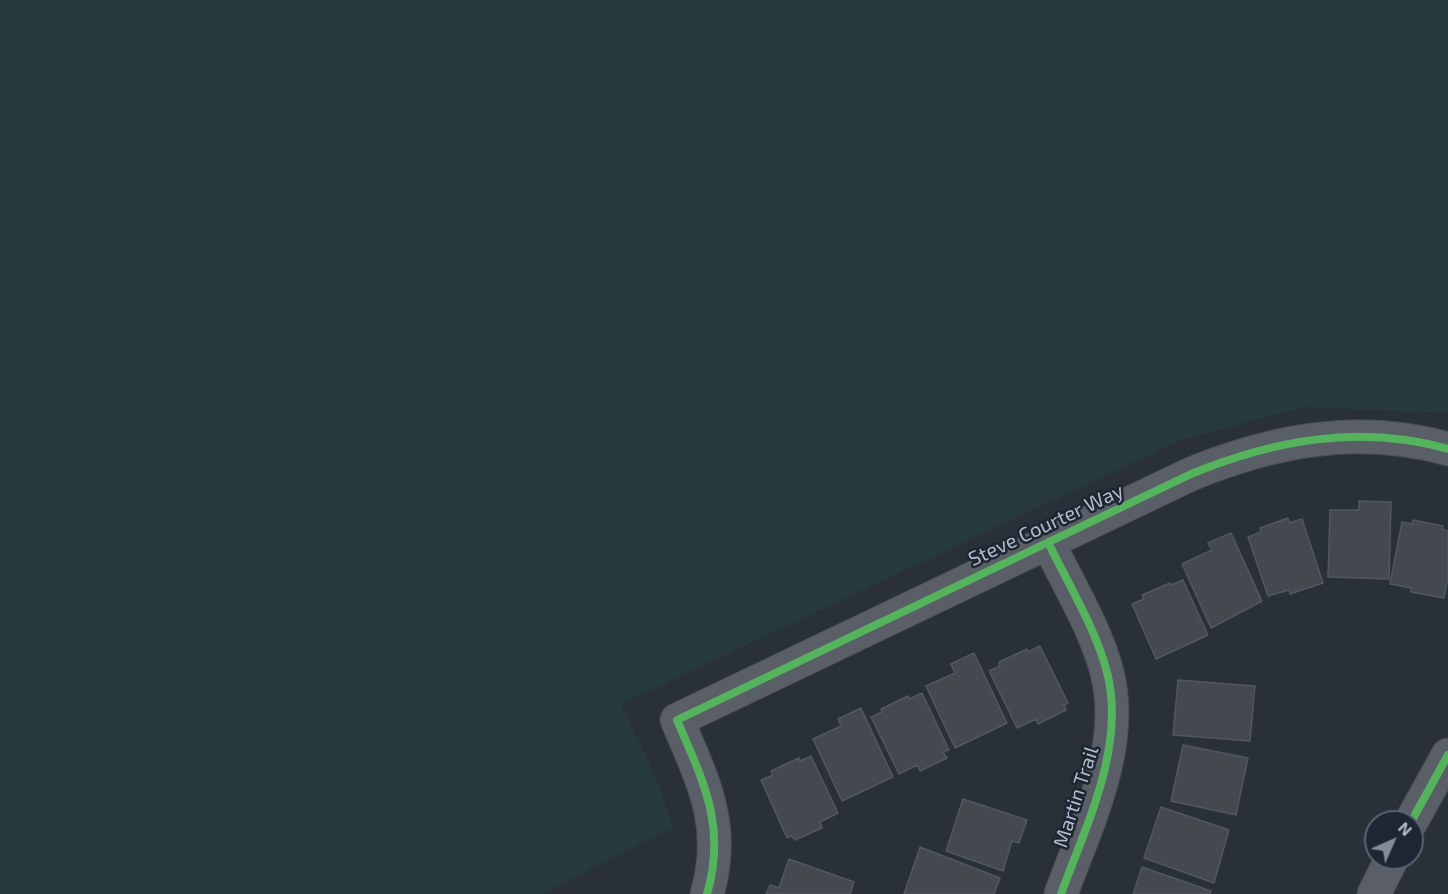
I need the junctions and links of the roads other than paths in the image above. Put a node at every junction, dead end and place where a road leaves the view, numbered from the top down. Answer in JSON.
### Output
{"nodes":[{"id":1,"x":1448,"y":449,"type":"edge"},
{"id":2,"x":1048,"y":542,"type":"junction"},
{"id":3,"x":1448,"y":755,"type":"edge"},
{"id":4,"x":1418,"y":810,"type":"edge"},
{"id":5,"x":1386,"y":870,"type":"edge"},
{"id":6,"x":707,"y":894,"type":"edge"},
{"id":7,"x":1061,"y":894,"type":"edge"},
{"id":8,"x":1374,"y":894,"type":"edge"}],
"edges":[{"from":1,"to":2,"type":"street","name":"Steve Courter Way"},
{"from":2,"to":6,"type":"street","name":"Steve Courter Way"},
{"from":2,"to":7,"type":"street","name":"Martin Trail"},
{"from":3,"to":4,"type":"street"},
{"from":5,"to":8,"type":"street"}]}
